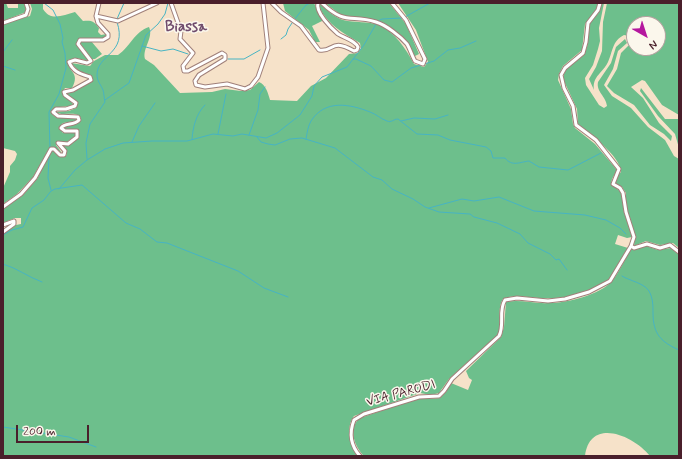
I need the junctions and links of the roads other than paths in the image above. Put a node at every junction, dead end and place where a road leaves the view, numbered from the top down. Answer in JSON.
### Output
{"nodes":[{"id":1,"x":26,"y":3,"type":"edge"},
{"id":2,"x":99,"y":3,"type":"edge"},
{"id":3,"x":157,"y":3,"type":"edge"},
{"id":4,"x":171,"y":3,"type":"edge"},
{"id":5,"x":263,"y":3,"type":"edge"},
{"id":6,"x":272,"y":3,"type":"edge"},
{"id":7,"x":318,"y":3,"type":"edge"},
{"id":8,"x":322,"y":3,"type":"edge"},
{"id":9,"x":392,"y":3,"type":"edge"},
{"id":10,"x":600,"y":3,"type":"edge"},
{"id":11,"x":96,"y":16,"type":"junction"},
{"id":12,"x":3,"y":23,"type":"edge"},
{"id":13,"x":3,"y":207,"type":"edge"},
{"id":14,"x":3,"y":225,"type":"edge"},
{"id":15,"x":3,"y":232,"type":"edge"},
{"id":16,"x":631,"y":246,"type":"junction"},
{"id":17,"x":679,"y":252,"type":"edge"},
{"id":18,"x":360,"y":456,"type":"edge"}],
"edges":[{"from":1,"to":12,"type":"street"},
{"from":2,"to":11,"type":"street"},
{"from":3,"to":11,"type":"street"},
{"from":4,"to":5,"type":"street"},
{"from":6,"to":7,"type":"street"},
{"from":8,"to":9,"type":"street"},
{"from":10,"to":16,"type":"street"},
{"from":11,"to":13,"type":"street"},
{"from":14,"to":15,"type":"street"},
{"from":16,"to":17,"type":"street"},
{"from":16,"to":18,"type":"street","name":"VIA PARODI"}]}
